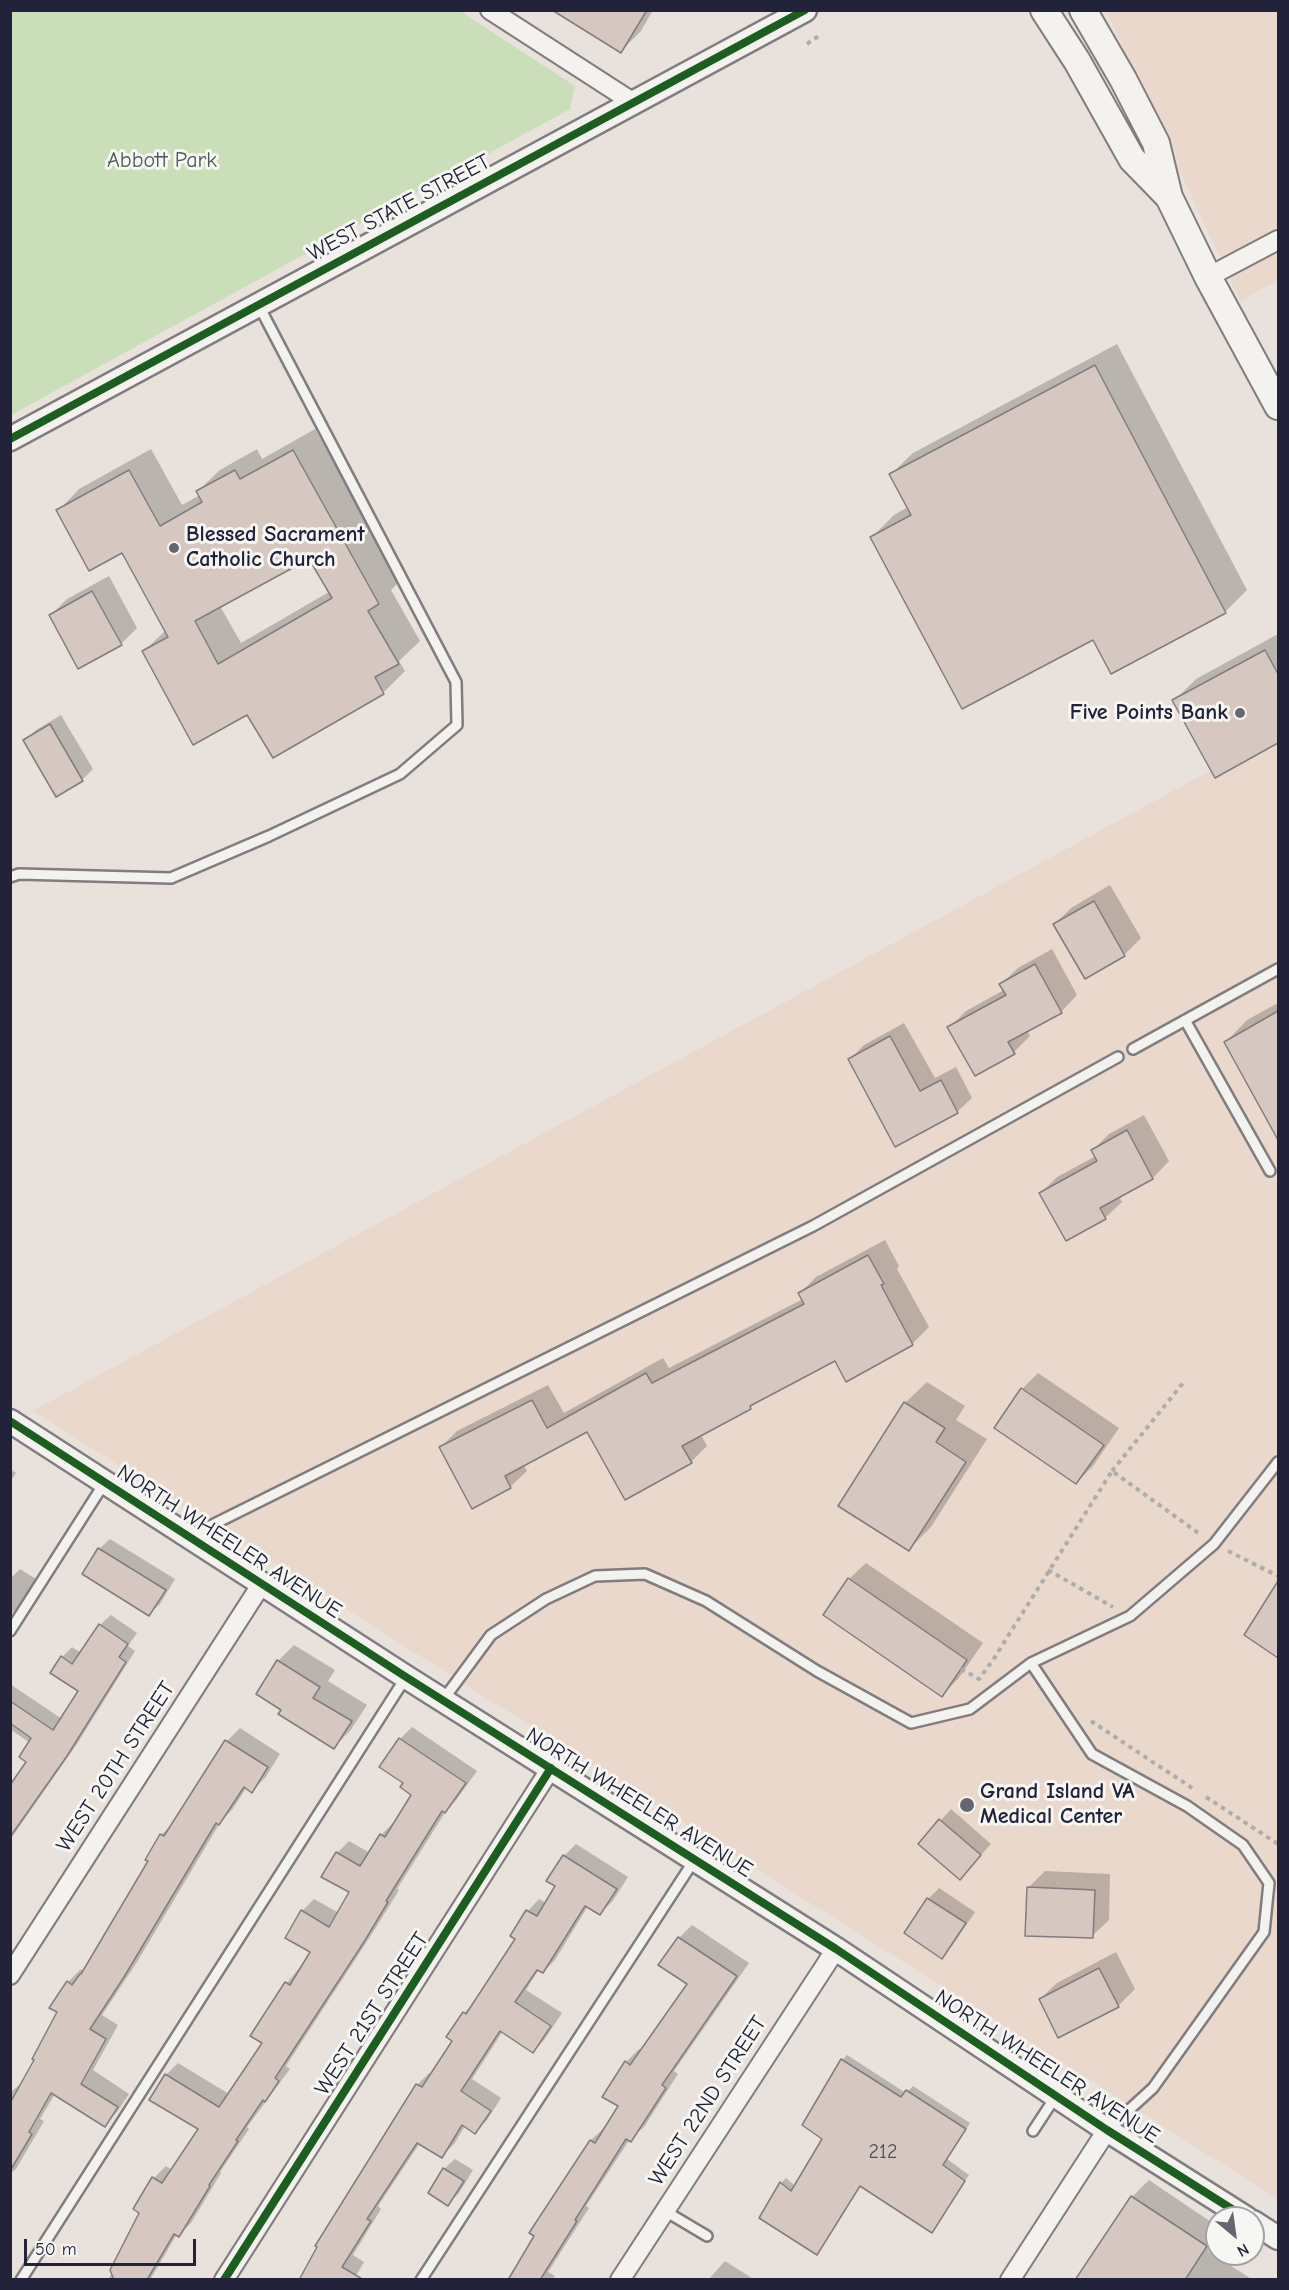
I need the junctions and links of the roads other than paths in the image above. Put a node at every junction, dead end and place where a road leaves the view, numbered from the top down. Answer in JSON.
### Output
{"nodes":[{"id":1,"x":490,"y":10,"type":"edge"},
{"id":2,"x":805,"y":10,"type":"edge"},
{"id":3,"x":1044,"y":10,"type":"edge"},
{"id":4,"x":1083,"y":10,"type":"edge"},
{"id":5,"x":634,"y":103,"type":"junction"},
{"id":6,"x":1169,"y":197,"type":"junction"},
{"id":7,"x":1278,"y":240,"type":"edge"},
{"id":8,"x":1208,"y":277,"type":"junction"},
{"id":9,"x":258,"y":304,"type":"junction"},
{"id":10,"x":1278,"y":406,"type":"edge"},
{"id":11,"x":10,"y":439,"type":"edge"},
{"id":12,"x":10,"y":877,"type":"edge"},
{"id":13,"x":1278,"y":969,"type":"edge"},
{"id":14,"x":1185,"y":1020,"type":"junction"},
{"id":15,"x":1133,"y":1049,"type":"dead end"},
{"id":16,"x":1118,"y":1057,"type":"dead end"},
{"id":17,"x":1270,"y":1171,"type":"dead end"},
{"id":18,"x":10,"y":1421,"type":"edge"},
{"id":19,"x":1278,"y":1462,"type":"edge"},
{"id":20,"x":105,"y":1482,"type":"junction"},
{"id":21,"x":189,"y":1537,"type":"junction"},
{"id":22,"x":261,"y":1585,"type":"junction"},
{"id":23,"x":10,"y":1631,"type":"edge"},
{"id":24,"x":1031,"y":1663,"type":"junction"},
{"id":25,"x":406,"y":1677,"type":"junction"},
{"id":26,"x":443,"y":1700,"type":"junction"},
{"id":27,"x":551,"y":1768,"type":"junction"},
{"id":28,"x":695,"y":1859,"type":"junction"},
{"id":29,"x":836,"y":1949,"type":"junction"},
{"id":30,"x":10,"y":1976,"type":"edge"},
{"id":31,"x":1056,"y":2096,"type":"junction"},
{"id":32,"x":1107,"y":2130,"type":"junction"},
{"id":33,"x":1033,"y":2132,"type":"dead end"},
{"id":34,"x":1227,"y":2206,"type":"edge"},
{"id":35,"x":665,"y":2211,"type":"junction"},
{"id":36,"x":1265,"y":2230,"type":"edge"},
{"id":37,"x":707,"y":2236,"type":"dead end"},
{"id":38,"x":1278,"y":2238,"type":"edge"},
{"id":39,"x":21,"y":2280,"type":"edge"},
{"id":40,"x":224,"y":2280,"type":"edge"},
{"id":41,"x":421,"y":2280,"type":"edge"},
{"id":42,"x":620,"y":2280,"type":"edge"},
{"id":43,"x":1010,"y":2280,"type":"edge"}],
"edges":[{"from":1,"to":5,"type":"street"},
{"from":2,"to":5,"type":"street","name":"WEST STATE STREET"},
{"from":3,"to":6,"type":"main road"},
{"from":4,"to":6,"type":"main road"},
{"from":5,"to":9,"type":"street","name":"WEST STATE STREET"},
{"from":6,"to":8,"type":"main road"},
{"from":7,"to":8,"type":"street"},
{"from":8,"to":10,"type":"main road"},
{"from":9,"to":11,"type":"street","name":"WEST STATE STREET"},
{"from":9,"to":12,"type":"lane"},
{"from":13,"to":14,"type":"lane"},
{"from":14,"to":15,"type":"lane"},
{"from":14,"to":17,"type":"lane"},
{"from":16,"to":21,"type":"lane"},
{"from":18,"to":20,"type":"street","name":"NORTH WHEELER AVENUE"},
{"from":19,"to":24,"type":"lane"},
{"from":20,"to":21,"type":"street","name":"NORTH WHEELER AVENUE"},
{"from":20,"to":23,"type":"lane"},
{"from":21,"to":22,"type":"street","name":"NORTH WHEELER AVENUE"},
{"from":22,"to":25,"type":"street","name":"NORTH WHEELER AVENUE"},
{"from":22,"to":30,"type":"street","name":"WEST 20TH STREET"},
{"from":24,"to":26,"type":"lane"},
{"from":24,"to":32,"type":"lane"},
{"from":25,"to":26,"type":"street","name":"NORTH WHEELER AVENUE"},
{"from":25,"to":39,"type":"lane"},
{"from":26,"to":27,"type":"street","name":"NORTH WHEELER AVENUE"},
{"from":27,"to":28,"type":"street","name":"NORTH WHEELER AVENUE"},
{"from":27,"to":40,"type":"street","name":"WEST 21ST STREET"},
{"from":28,"to":29,"type":"street","name":"NORTH WHEELER AVENUE"},
{"from":28,"to":41,"type":"lane"},
{"from":29,"to":31,"type":"street","name":"NORTH WHEELER AVENUE"},
{"from":29,"to":35,"type":"street","name":"WEST 22ND STREET"},
{"from":31,"to":32,"type":"street","name":"NORTH WHEELER AVENUE"},
{"from":31,"to":33,"type":"lane"},
{"from":32,"to":34,"type":"street","name":"NORTH WHEELER AVENUE"},
{"from":32,"to":43,"type":"street"},
{"from":35,"to":37,"type":"lane"},
{"from":35,"to":42,"type":"street","name":"WEST 22ND STREET"},
{"from":36,"to":38,"type":"street"}]}
